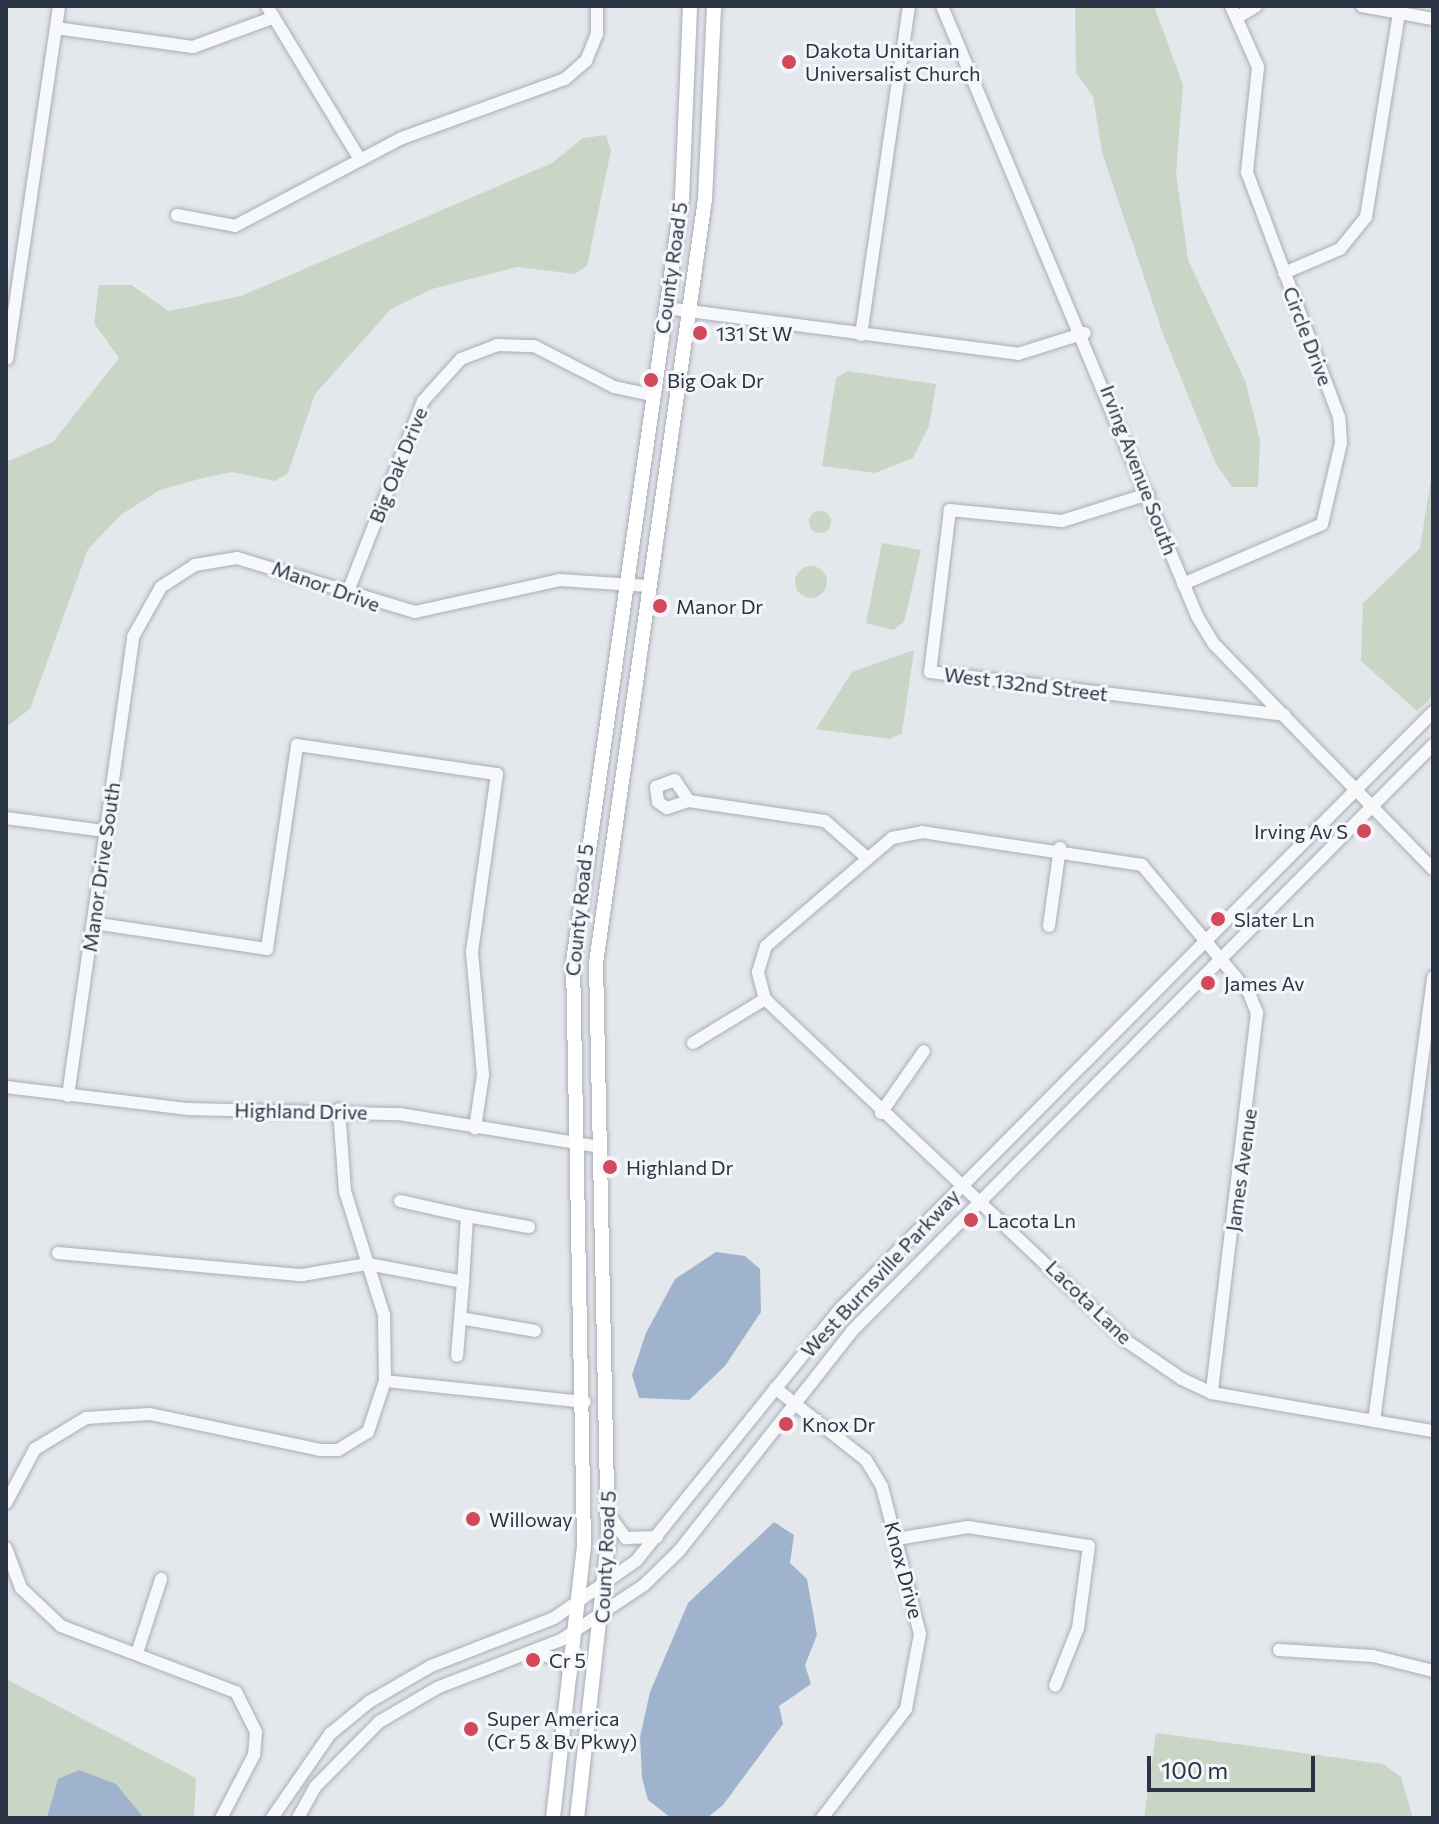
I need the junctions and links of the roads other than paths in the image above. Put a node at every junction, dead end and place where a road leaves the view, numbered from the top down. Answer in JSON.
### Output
{"nodes":[{"id":1,"x":59,"y":6,"type":"edge"},
{"id":2,"x":597,"y":6,"type":"edge"},
{"id":3,"x":690,"y":6,"type":"edge"},
{"id":4,"x":714,"y":6,"type":"edge"},
{"id":5,"x":909,"y":6,"type":"edge"},
{"id":6,"x":942,"y":6,"type":"edge"},
{"id":7,"x":1256,"y":6,"type":"edge"},
{"id":8,"x":1362,"y":6,"type":"edge"},
{"id":9,"x":1400,"y":9,"type":"edge"},
{"id":10,"x":270,"y":12,"type":"edge"},
{"id":11,"x":1234,"y":12,"type":"edge"},
{"id":12,"x":1433,"y":19,"type":"edge"},
{"id":13,"x":56,"y":28,"type":"junction"},
{"id":14,"x":359,"y":158,"type":"junction"},
{"id":15,"x":177,"y":215,"type":"dead end"},
{"id":16,"x":1284,"y":273,"type":"junction"},
{"id":17,"x":666,"y":308,"type":"junction"},
{"id":18,"x":689,"y":311,"type":"junction"},
{"id":19,"x":1085,"y":333,"type":"junction"},
{"id":20,"x":861,"y":335,"type":"junction"},
{"id":21,"x":7,"y":359,"type":"edge"},
{"id":22,"x":653,"y":395,"type":"junction"},
{"id":23,"x":1148,"y":494,"type":"junction"},
{"id":24,"x":626,"y":583,"type":"junction"},
{"id":25,"x":1183,"y":584,"type":"junction"},
{"id":26,"x":649,"y":586,"type":"junction"},
{"id":27,"x":347,"y":594,"type":"junction"},
{"id":28,"x":133,"y":637,"type":"joint"},
{"id":29,"x":1433,"y":712,"type":"edge"},
{"id":30,"x":1284,"y":715,"type":"junction"},
{"id":31,"x":1433,"y":745,"type":"edge"},
{"id":32,"x":1357,"y":787,"type":"junction"},
{"id":33,"x":689,"y":801,"type":"dead end"},
{"id":34,"x":1374,"y":804,"type":"junction"},
{"id":35,"x":6,"y":818,"type":"edge"},
{"id":36,"x":105,"y":831,"type":"junction"},
{"id":37,"x":1060,"y":848,"type":"junction"},
{"id":38,"x":865,"y":856,"type":"junction"},
{"id":39,"x":1433,"y":869,"type":"edge"},
{"id":40,"x":93,"y":923,"type":"junction"},
{"id":41,"x":1049,"y":926,"type":"dead end"},
{"id":42,"x":1203,"y":942,"type":"junction"},
{"id":43,"x":1218,"y":959,"type":"junction"},
{"id":44,"x":1433,"y":977,"type":"edge"},
{"id":45,"x":765,"y":999,"type":"junction"},
{"id":46,"x":693,"y":1043,"type":"dead end"},
{"id":47,"x":924,"y":1051,"type":"dead end"},
{"id":48,"x":6,"y":1087,"type":"edge"},
{"id":49,"x":68,"y":1096,"type":"junction"},
{"id":50,"x":339,"y":1109,"type":"junction"},
{"id":51,"x":881,"y":1113,"type":"junction"},
{"id":52,"x":475,"y":1128,"type":"junction"},
{"id":53,"x":571,"y":1145,"type":"junction"},
{"id":54,"x":595,"y":1146,"type":"junction"},
{"id":55,"x":965,"y":1182,"type":"junction"},
{"id":56,"x":982,"y":1198,"type":"junction"},
{"id":57,"x":400,"y":1201,"type":"dead end"},
{"id":58,"x":467,"y":1216,"type":"junction"},
{"id":59,"x":529,"y":1227,"type":"dead end"},
{"id":60,"x":58,"y":1253,"type":"dead end"},
{"id":61,"x":368,"y":1264,"type":"junction"},
{"id":62,"x":463,"y":1282,"type":"junction"},
{"id":63,"x":460,"y":1318,"type":"junction"},
{"id":64,"x":535,"y":1331,"type":"dead end"},
{"id":65,"x":457,"y":1356,"type":"dead end"},
{"id":66,"x":385,"y":1381,"type":"junction"},
{"id":67,"x":775,"y":1388,"type":"junction"},
{"id":68,"x":1212,"y":1393,"type":"junction"},
{"id":69,"x":585,"y":1402,"type":"junction"},
{"id":70,"x":793,"y":1402,"type":"junction"},
{"id":71,"x":1374,"y":1421,"type":"junction"},
{"id":72,"x":1433,"y":1431,"type":"edge"},
{"id":73,"x":6,"y":1503,"type":"edge"},
{"id":74,"x":608,"y":1514,"type":"junction"},
{"id":75,"x":664,"y":1534,"type":"junction"},
{"id":76,"x":897,"y":1539,"type":"junction"},
{"id":77,"x":6,"y":1548,"type":"edge"},
{"id":78,"x":161,"y":1579,"type":"dead end"},
{"id":79,"x":605,"y":1585,"type":"junction"},
{"id":80,"x":581,"y":1602,"type":"junction"},
{"id":81,"x":604,"y":1614,"type":"junction"},
{"id":82,"x":580,"y":1629,"type":"junction"},
{"id":83,"x":1279,"y":1650,"type":"dead end"},
{"id":84,"x":534,"y":1652,"type":"junction"},
{"id":85,"x":137,"y":1653,"type":"junction"},
{"id":86,"x":1433,"y":1671,"type":"edge"},
{"id":87,"x":574,"y":1678,"type":"junction"},
{"id":88,"x":398,"y":1683,"type":"junction"},
{"id":89,"x":1055,"y":1686,"type":"dead end"},
{"id":90,"x":410,"y":1701,"type":"junction"},
{"id":91,"x":221,"y":1818,"type":"edge"},
{"id":92,"x":272,"y":1818,"type":"edge"},
{"id":93,"x":298,"y":1818,"type":"edge"},
{"id":94,"x":553,"y":1818,"type":"edge"},
{"id":95,"x":577,"y":1818,"type":"edge"},
{"id":96,"x":822,"y":1818,"type":"edge"}],
"edges":[{"from":1,"to":13,"type":"street"},
{"from":2,"to":14,"type":"street"},
{"from":3,"to":17,"type":"main road","name":"County Road 5"},
{"from":4,"to":18,"type":"main road","name":"County Road 5"},
{"from":5,"to":20,"type":"street"},
{"from":6,"to":19,"type":"street","name":"Irving Avenue South"},
{"from":7,"to":11,"type":"street"},
{"from":8,"to":9,"type":"street"},
{"from":9,"to":12,"type":"street"},
{"from":9,"to":16,"type":"street"},
{"from":10,"to":13,"type":"street"},
{"from":10,"to":14,"type":"street"},
{"from":11,"to":16,"type":"street","name":"Circle Drive"},
{"from":13,"to":21,"type":"street"},
{"from":14,"to":15,"type":"street"},
{"from":16,"to":25,"type":"street","name":"Circle Drive"},
{"from":17,"to":18,"type":"street"},
{"from":17,"to":22,"type":"main road","name":"County Road 5"},
{"from":18,"to":20,"type":"street"},
{"from":18,"to":26,"type":"main road","name":"County Road 5"},
{"from":19,"to":20,"type":"street"},
{"from":19,"to":23,"type":"street","name":"Irving Avenue South"},
{"from":22,"to":24,"type":"main road","name":"County Road 5"},
{"from":22,"to":27,"type":"street","name":"Big Oak Drive"},
{"from":23,"to":25,"type":"street","name":"Irving Avenue South"},
{"from":23,"to":30,"type":"street","name":"West 132nd Street"},
{"from":24,"to":26,"type":"street","name":"Manor Drive"},
{"from":24,"to":27,"type":"street","name":"Manor Drive"},
{"from":24,"to":53,"type":"main road","name":"County Road 5"},
{"from":25,"to":30,"type":"street","name":"Irving Avenue South"},
{"from":26,"to":54,"type":"main road","name":"County Road 5"},
{"from":27,"to":28,"type":"street","name":"Manor Drive"},
{"from":28,"to":36,"type":"street","name":"Manor Drive South"},
{"from":29,"to":32,"type":"street","name":"West Burnsville Parkway"},
{"from":30,"to":32,"type":"street","name":"Irving Avenue South"},
{"from":31,"to":34,"type":"street","name":"West Burnsville Parkway"},
{"from":32,"to":34,"type":"street","name":"Irving Avenue South"},
{"from":32,"to":42,"type":"street","name":"West Burnsville Parkway"},
{"from":33,"to":38,"type":"street"},
{"from":34,"to":39,"type":"street","name":"Irving Avenue South"},
{"from":34,"to":43,"type":"street","name":"West Burnsville Parkway"},
{"from":35,"to":36,"type":"street"},
{"from":36,"to":40,"type":"street","name":"Manor Drive South"},
{"from":37,"to":38,"type":"street","name":"James Avenue"},
{"from":37,"to":41,"type":"street"},
{"from":37,"to":42,"type":"street","name":"James Avenue"},
{"from":38,"to":45,"type":"street","name":"James Avenue"},
{"from":40,"to":49,"type":"street","name":"Manor Drive South"},
{"from":40,"to":52,"type":"street"},
{"from":42,"to":43,"type":"street","name":"James Avenue"},
{"from":42,"to":55,"type":"street","name":"West Burnsville Parkway"},
{"from":43,"to":56,"type":"street","name":"West Burnsville Parkway"},
{"from":43,"to":68,"type":"street","name":"James Avenue"},
{"from":44,"to":71,"type":"street"},
{"from":45,"to":46,"type":"street"},
{"from":45,"to":51,"type":"street","name":"Lacota Lane"},
{"from":47,"to":51,"type":"street"},
{"from":48,"to":49,"type":"street","name":"Highland Drive"},
{"from":49,"to":50,"type":"street","name":"Highland Drive"},
{"from":50,"to":52,"type":"street","name":"Highland Drive"},
{"from":50,"to":61,"type":"street"},
{"from":51,"to":55,"type":"street","name":"Lacota Lane"},
{"from":52,"to":53,"type":"street","name":"Highland Drive"},
{"from":53,"to":54,"type":"street","name":"Highland Drive"},
{"from":53,"to":69,"type":"main road","name":"County Road 5"},
{"from":54,"to":74,"type":"main road","name":"County Road 5"},
{"from":55,"to":56,"type":"street","name":"Lacota Lane"},
{"from":55,"to":67,"type":"street","name":"West Burnsville Parkway"},
{"from":56,"to":68,"type":"street","name":"Lacota Lane"},
{"from":56,"to":70,"type":"street","name":"West Burnsville Parkway"},
{"from":57,"to":58,"type":"street"},
{"from":58,"to":59,"type":"street"},
{"from":58,"to":62,"type":"street"},
{"from":60,"to":61,"type":"street"},
{"from":61,"to":62,"type":"street"},
{"from":61,"to":66,"type":"street"},
{"from":62,"to":63,"type":"street"},
{"from":63,"to":64,"type":"street"},
{"from":63,"to":65,"type":"street"},
{"from":66,"to":69,"type":"street"},
{"from":66,"to":73,"type":"street"},
{"from":67,"to":70,"type":"street","name":"Knox Drive"},
{"from":67,"to":75,"type":"street","name":"West Burnsville Parkway"},
{"from":68,"to":71,"type":"street","name":"Lacota Lane"},
{"from":69,"to":80,"type":"main road","name":"County Road 5"},
{"from":70,"to":76,"type":"street","name":"Knox Drive"},
{"from":70,"to":81,"type":"street","name":"West Burnsville Parkway"},
{"from":71,"to":72,"type":"street","name":"Lacota Lane"},
{"from":74,"to":75,"type":"street"},
{"from":74,"to":79,"type":"main road","name":"County Road 5"},
{"from":75,"to":79,"type":"street","name":"West Burnsville Parkway"},
{"from":76,"to":89,"type":"street"},
{"from":76,"to":96,"type":"street","name":"Knox Drive"},
{"from":77,"to":85,"type":"street"},
{"from":78,"to":85,"type":"street"},
{"from":79,"to":80,"type":"street","name":"West Burnsville Parkway"},
{"from":79,"to":81,"type":"main road","name":"County Road 5"},
{"from":80,"to":82,"type":"main road","name":"County Road 5"},
{"from":80,"to":88,"type":"street","name":"West Burnsville Parkway"},
{"from":81,"to":82,"type":"street","name":"West Burnsville Parkway"},
{"from":81,"to":95,"type":"main road","name":"County Road 5"},
{"from":82,"to":84,"type":"street","name":"West Burnsville Parkway"},
{"from":82,"to":87,"type":"main road","name":"County Road 5"},
{"from":83,"to":86,"type":"street"},
{"from":84,"to":87,"type":"street"},
{"from":84,"to":90,"type":"street","name":"West Burnsville Parkway"},
{"from":85,"to":91,"type":"street"},
{"from":87,"to":94,"type":"main road","name":"County Road 5"},
{"from":88,"to":90,"type":"street"},
{"from":88,"to":92,"type":"street","name":"West Burnsville Parkway"},
{"from":90,"to":93,"type":"street","name":"West Burnsville Parkway"}]}
